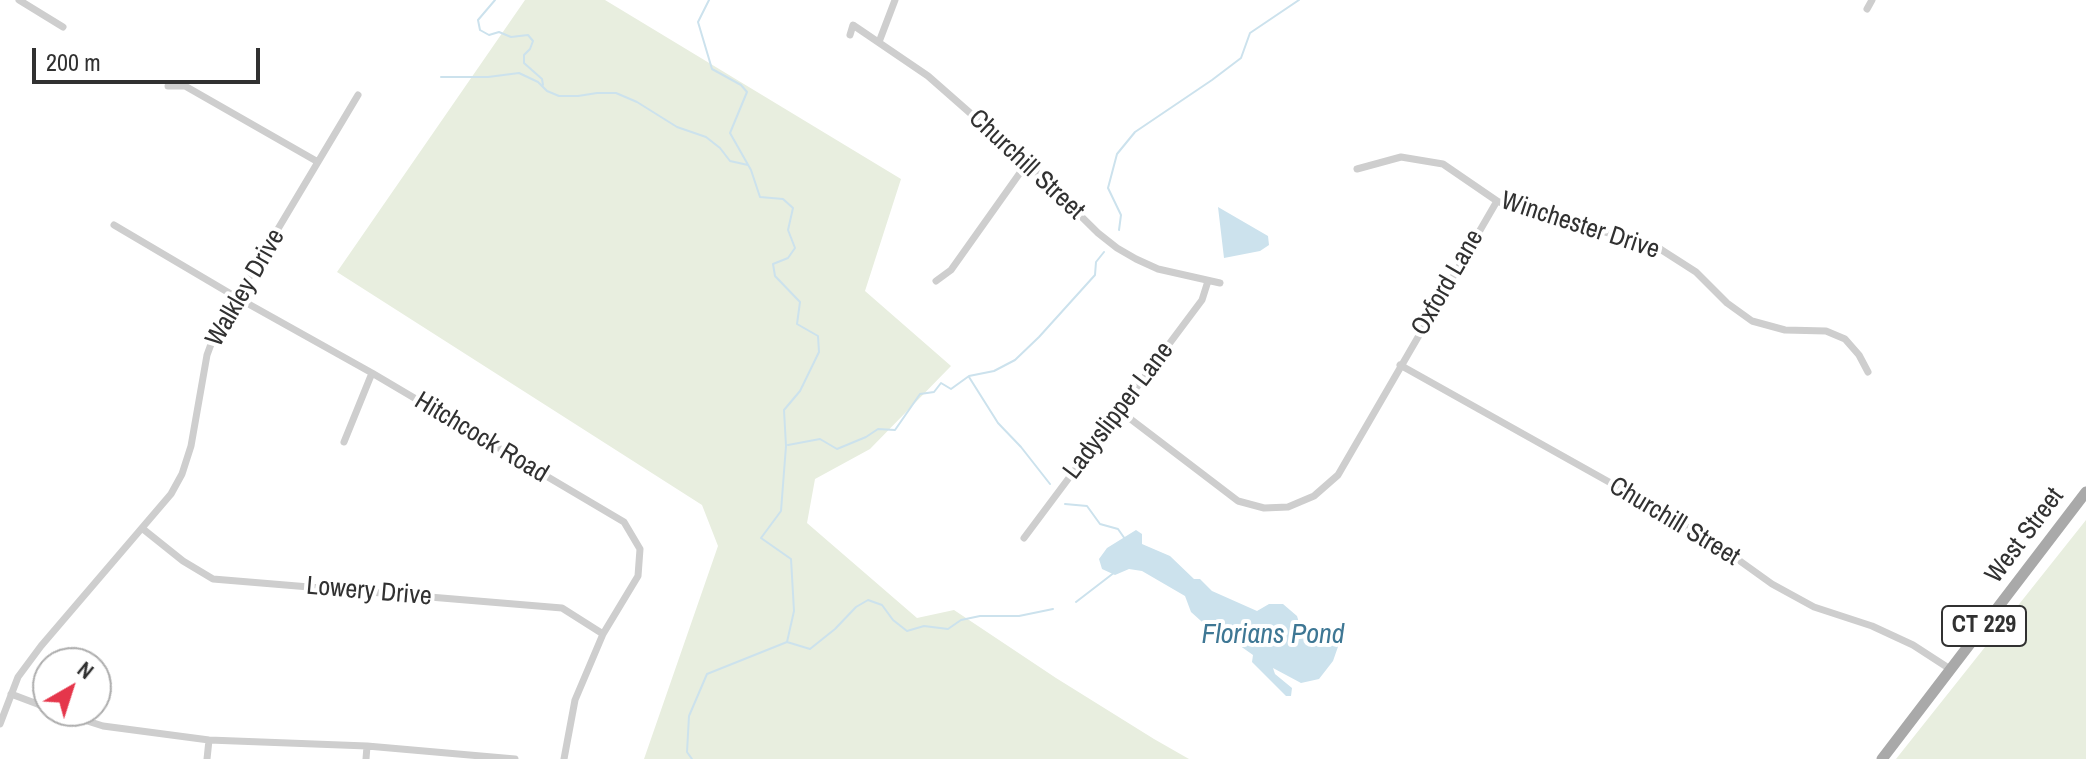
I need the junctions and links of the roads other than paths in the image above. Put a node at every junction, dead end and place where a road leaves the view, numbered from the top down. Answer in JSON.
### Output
{"nodes":[{"id":1,"x":19,"y":0,"type":"edge"},
{"id":2,"x":895,"y":0,"type":"edge"},
{"id":3,"x":1872,"y":0,"type":"edge"},
{"id":4,"x":1867,"y":9,"type":"dead end"},
{"id":5,"x":63,"y":27,"type":"dead end"},
{"id":6,"x":850,"y":35,"type":"dead end"},
{"id":7,"x":879,"y":42,"type":"junction"},
{"id":8,"x":168,"y":86,"type":"dead end"},
{"id":9,"x":358,"y":95,"type":"dead end"},
{"id":10,"x":318,"y":162,"type":"junction"},
{"id":11,"x":1027,"y":163,"type":"junction"},
{"id":12,"x":1357,"y":169,"type":"dead end"},
{"id":13,"x":1497,"y":201,"type":"junction"},
{"id":14,"x":114,"y":225,"type":"dead end"},
{"id":15,"x":936,"y":281,"type":"dead end"},
{"id":16,"x":1208,"y":281,"type":"junction"},
{"id":17,"x":1220,"y":283,"type":"dead end"},
{"id":18,"x":236,"y":297,"type":"junction"},
{"id":19,"x":1400,"y":365,"type":"junction"},
{"id":20,"x":1868,"y":372,"type":"dead end"},
{"id":21,"x":372,"y":373,"type":"junction"},
{"id":22,"x":1120,"y":411,"type":"junction"},
{"id":23,"x":344,"y":442,"type":"dead end"},
{"id":24,"x":2086,"y":492,"type":"edge"},
{"id":25,"x":143,"y":529,"type":"junction"},
{"id":26,"x":1024,"y":538,"type":"dead end"},
{"id":27,"x":603,"y":634,"type":"junction"},
{"id":28,"x":1950,"y":669,"type":"junction"},
{"id":29,"x":11,"y":694,"type":"junction"},
{"id":30,"x":32,"y":702,"type":"edge"},
{"id":31,"x":0,"y":724,"type":"edge"},
{"id":32,"x":111,"y":727,"type":"edge"},
{"id":33,"x":209,"y":740,"type":"junction"},
{"id":34,"x":367,"y":746,"type":"junction"},
{"id":35,"x":207,"y":759,"type":"edge"},
{"id":36,"x":366,"y":759,"type":"edge"},
{"id":37,"x":515,"y":759,"type":"edge"},
{"id":38,"x":564,"y":759,"type":"edge"},
{"id":39,"x":1882,"y":759,"type":"edge"}],
"edges":[{"from":1,"to":5,"type":"street"},
{"from":2,"to":7,"type":"street"},
{"from":3,"to":4,"type":"street"},
{"from":6,"to":7,"type":"street","name":"Churchill Street"},
{"from":7,"to":11,"type":"street","name":"Churchill Street"},
{"from":8,"to":10,"type":"street"},
{"from":9,"to":10,"type":"street","name":"Walkley Drive"},
{"from":10,"to":18,"type":"street","name":"Walkley Drive"},
{"from":11,"to":15,"type":"street"},
{"from":11,"to":16,"type":"street","name":"Churchill Street"},
{"from":12,"to":13,"type":"street","name":"Winchester Drive"},
{"from":13,"to":19,"type":"street","name":"Oxford Lane"},
{"from":13,"to":20,"type":"street","name":"Winchester Drive"},
{"from":14,"to":18,"type":"street","name":"Hitchcock Road"},
{"from":16,"to":17,"type":"street","name":"Churchill Street"},
{"from":16,"to":22,"type":"street","name":"Ladyslipper Lane"},
{"from":18,"to":21,"type":"street","name":"Hitchcock Road"},
{"from":18,"to":25,"type":"street","name":"Walkley Drive"},
{"from":19,"to":22,"type":"street","name":"Oxford Lane"},
{"from":19,"to":28,"type":"street","name":"Churchill Street"},
{"from":21,"to":23,"type":"street"},
{"from":21,"to":27,"type":"street","name":"Hitchcock Road"},
{"from":22,"to":26,"type":"street","name":"Ladyslipper Lane"},
{"from":24,"to":28,"type":"main road","name":"West Street","number":"CT 229"},
{"from":25,"to":27,"type":"street","name":"Lowery Drive"},
{"from":25,"to":29,"type":"street","name":"Walkley Drive"},
{"from":27,"to":38,"type":"street","name":"Hitchcock Road"},
{"from":28,"to":39,"type":"main road","name":"West Street","number":"CT 229"},
{"from":29,"to":30,"type":"street"},
{"from":29,"to":31,"type":"street","name":"Walkley Drive"},
{"from":32,"to":33,"type":"street"},
{"from":33,"to":34,"type":"street"},
{"from":33,"to":35,"type":"street"},
{"from":34,"to":36,"type":"street"},
{"from":34,"to":37,"type":"street"}]}
